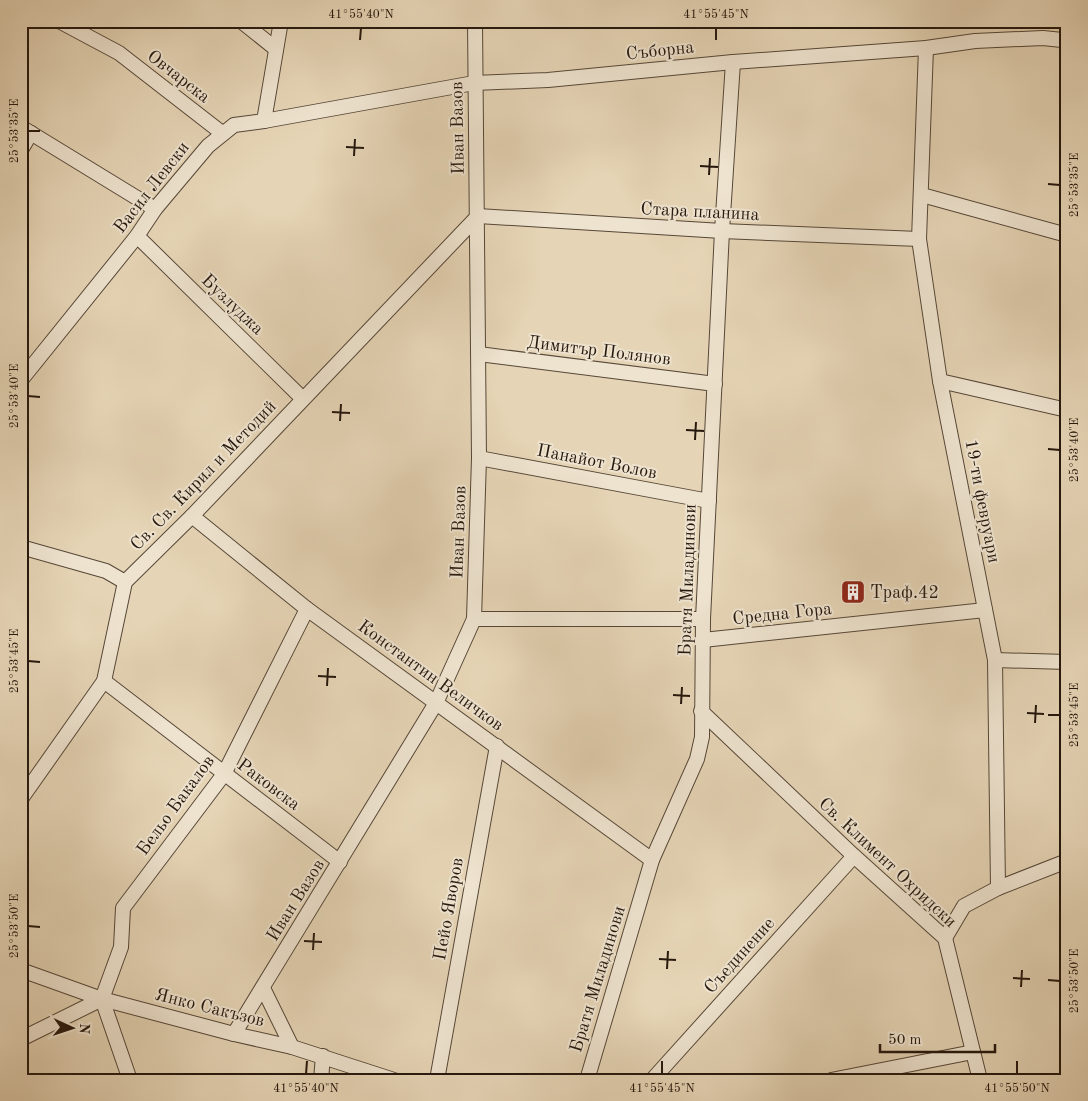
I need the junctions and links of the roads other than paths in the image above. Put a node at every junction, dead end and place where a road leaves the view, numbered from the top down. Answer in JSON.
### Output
{"nodes":[{"id":1,"x":59,"y":21,"type":"edge"},
{"id":2,"x":241,"y":21,"type":"edge"},
{"id":3,"x":281,"y":21,"type":"edge"},
{"id":4,"x":475,"y":21,"type":"edge"},
{"id":5,"x":1064,"y":42,"type":"edge"},
{"id":6,"x":926,"y":48,"type":"junction"},
{"id":7,"x":276,"y":49,"type":"junction"},
{"id":8,"x":732,"y":62,"type":"junction"},
{"id":9,"x":474,"y":83,"type":"junction"},
{"id":10,"x":264,"y":121,"type":"junction"},
{"id":11,"x":26,"y":130,"type":"edge"},
{"id":12,"x":222,"y":133,"type":"junction"},
{"id":13,"x":21,"y":150,"type":"edge"},
{"id":14,"x":922,"y":195,"type":"junction"},
{"id":15,"x":154,"y":209,"type":"junction"},
{"id":16,"x":478,"y":216,"type":"junction"},
{"id":17,"x":722,"y":231,"type":"junction"},
{"id":18,"x":1067,"y":235,"type":"edge"},
{"id":19,"x":137,"y":236,"type":"junction"},
{"id":20,"x":919,"y":239,"type":"junction"},
{"id":21,"x":479,"y":354,"type":"junction"},
{"id":22,"x":21,"y":380,"type":"edge"},
{"id":23,"x":940,"y":381,"type":"junction"},
{"id":24,"x":715,"y":384,"type":"junction"},
{"id":25,"x":302,"y":398,"type":"junction"},
{"id":26,"x":1067,"y":410,"type":"edge"},
{"id":27,"x":479,"y":458,"type":"junction"},
{"id":28,"x":709,"y":501,"type":"junction"},
{"id":29,"x":192,"y":516,"type":"junction"},
{"id":30,"x":21,"y":546,"type":"edge"},
{"id":31,"x":125,"y":582,"type":"junction"},
{"id":32,"x":308,"y":608,"type":"junction"},
{"id":33,"x":985,"y":610,"type":"junction"},
{"id":34,"x":703,"y":618,"type":"junction"},
{"id":35,"x":474,"y":619,"type":"junction"},
{"id":36,"x":703,"y":640,"type":"junction"},
{"id":37,"x":994,"y":660,"type":"junction"},
{"id":38,"x":1067,"y":662,"type":"edge"},
{"id":39,"x":104,"y":681,"type":"junction"},
{"id":40,"x":436,"y":703,"type":"junction"},
{"id":41,"x":701,"y":711,"type":"junction"},
{"id":42,"x":497,"y":746,"type":"junction"},
{"id":43,"x":224,"y":774,"type":"junction"},
{"id":44,"x":21,"y":799,"type":"edge"},
{"id":45,"x":854,"y":856,"type":"junction"},
{"id":46,"x":652,"y":860,"type":"junction"},
{"id":47,"x":1067,"y":861,"type":"edge"},
{"id":48,"x":340,"y":862,"type":"junction"},
{"id":49,"x":998,"y":888,"type":"junction"},
{"id":50,"x":945,"y":938,"type":"junction"},
{"id":51,"x":21,"y":970,"type":"edge"},
{"id":52,"x":263,"y":988,"type":"junction"},
{"id":53,"x":102,"y":999,"type":"junction"},
{"id":54,"x":234,"y":1034,"type":"junction"},
{"id":55,"x":21,"y":1039,"type":"edge"},
{"id":56,"x":292,"y":1047,"type":"junction"},
{"id":57,"x":973,"y":1052,"type":"junction"},
{"id":58,"x":323,"y":1056,"type":"junction"},
{"id":59,"x":130,"y":1080,"type":"edge"},
{"id":60,"x":321,"y":1080,"type":"edge"},
{"id":61,"x":394,"y":1080,"type":"edge"},
{"id":62,"x":437,"y":1080,"type":"edge"},
{"id":63,"x":587,"y":1080,"type":"edge"},
{"id":64,"x":652,"y":1080,"type":"edge"},
{"id":65,"x":831,"y":1080,"type":"edge"},
{"id":66,"x":980,"y":1080,"type":"edge"}],
"edges":[{"from":1,"to":12,"type":"street","name":"Овчарска"},
{"from":2,"to":7,"type":"street"},
{"from":3,"to":7,"type":"street"},
{"from":4,"to":9,"type":"street","name":"Иван Вазов"},
{"from":5,"to":6,"type":"street","name":"Съборна"},
{"from":6,"to":8,"type":"street","name":"Съборна"},
{"from":6,"to":14,"type":"street","name":"19-ти февруари"},
{"from":7,"to":10,"type":"street"},
{"from":8,"to":9,"type":"street","name":"Съборна"},
{"from":8,"to":17,"type":"street","name":"Братя Миладинови"},
{"from":9,"to":10,"type":"street","name":"Съборна"},
{"from":9,"to":16,"type":"street","name":"Иван Вазов"},
{"from":10,"to":12,"type":"street","name":"Васил Левски"},
{"from":11,"to":13,"type":"street"},
{"from":11,"to":15,"type":"street"},
{"from":12,"to":15,"type":"street","name":"Васил Левски"},
{"from":14,"to":18,"type":"street"},
{"from":14,"to":20,"type":"street","name":"19-ти февруари"},
{"from":15,"to":19,"type":"street","name":"Васил Левски"},
{"from":16,"to":17,"type":"street","name":"Стара планина"},
{"from":16,"to":21,"type":"street","name":"Иван Вазов"},
{"from":16,"to":25,"type":"street","name":"Св. Св. Кирил и Методий"},
{"from":17,"to":20,"type":"street","name":"Стара планина"},
{"from":17,"to":24,"type":"street","name":"Братя Миладинови"},
{"from":19,"to":22,"type":"street","name":"Васил Левски"},
{"from":19,"to":25,"type":"street","name":"Бузлуджа"},
{"from":20,"to":23,"type":"street","name":"19-ти февруари"},
{"from":21,"to":24,"type":"street","name":"Димитър Полянов"},
{"from":21,"to":27,"type":"street","name":"Иван Вазов"},
{"from":23,"to":26,"type":"street"},
{"from":23,"to":33,"type":"street","name":"19-ти февруари"},
{"from":24,"to":28,"type":"street","name":"Братя Миладинови"},
{"from":25,"to":29,"type":"street","name":"Св. Св. Кирил и Методий"},
{"from":27,"to":28,"type":"street","name":"Панайот Волов"},
{"from":27,"to":35,"type":"street","name":"Иван Вазов"},
{"from":28,"to":34,"type":"street","name":"Братя Миладинови"},
{"from":29,"to":31,"type":"street","name":"Св. Св. Кирил и Методий"},
{"from":29,"to":32,"type":"street","name":"Константин Величков"},
{"from":30,"to":31,"type":"street"},
{"from":31,"to":39,"type":"street"},
{"from":32,"to":40,"type":"street","name":"Константин Величков"},
{"from":32,"to":43,"type":"street","name":"Бельо Бакалов"},
{"from":33,"to":36,"type":"street","name":"Средна Гора"},
{"from":33,"to":37,"type":"street","name":"19-ти февруари"},
{"from":34,"to":35,"type":"street"},
{"from":34,"to":36,"type":"street","name":"Братя Миладинови"},
{"from":35,"to":40,"type":"street","name":"Иван Вазов"},
{"from":36,"to":41,"type":"street","name":"Братя Миладинови"},
{"from":37,"to":38,"type":"street"},
{"from":37,"to":49,"type":"street","name":"19-ти февруари"},
{"from":39,"to":43,"type":"street","name":"Раковска"},
{"from":39,"to":44,"type":"street"},
{"from":40,"to":42,"type":"street","name":"Константин Величков"},
{"from":40,"to":48,"type":"street","name":"Иван Вазов"},
{"from":41,"to":45,"type":"street","name":"Св. Климент Охридски"},
{"from":41,"to":46,"type":"street","name":"Братя Миладинови"},
{"from":42,"to":46,"type":"street","name":"Константин Величков"},
{"from":42,"to":62,"type":"street","name":"Пейо Яворов"},
{"from":43,"to":48,"type":"street","name":"Раковска"},
{"from":43,"to":53,"type":"street","name":"Бельо Бакалов"},
{"from":45,"to":50,"type":"street","name":"Св. Климент Охридски"},
{"from":45,"to":64,"type":"street","name":"Съединение"},
{"from":46,"to":63,"type":"street","name":"Братя Миладинови"},
{"from":47,"to":49,"type":"street"},
{"from":48,"to":52,"type":"street","name":"Иван Вазов"},
{"from":49,"to":50,"type":"street"},
{"from":50,"to":57,"type":"street","name":"Св. Климент Охридски"},
{"from":51,"to":53,"type":"street","name":"Янко Сакъзов"},
{"from":52,"to":54,"type":"street","name":"Иван Вазов"},
{"from":52,"to":56,"type":"street"},
{"from":53,"to":54,"type":"street","name":"Янко Сакъзов"},
{"from":53,"to":55,"type":"street"},
{"from":53,"to":59,"type":"street"},
{"from":54,"to":56,"type":"street","name":"Янко Сакъзов"},
{"from":56,"to":58,"type":"street","name":"Янко Сакъзов"},
{"from":57,"to":65,"type":"street"},
{"from":57,"to":66,"type":"street","name":"Св. Климент Охридски"},
{"from":58,"to":60,"type":"street"},
{"from":58,"to":61,"type":"street","name":"Янко Сакъзов"}]}
